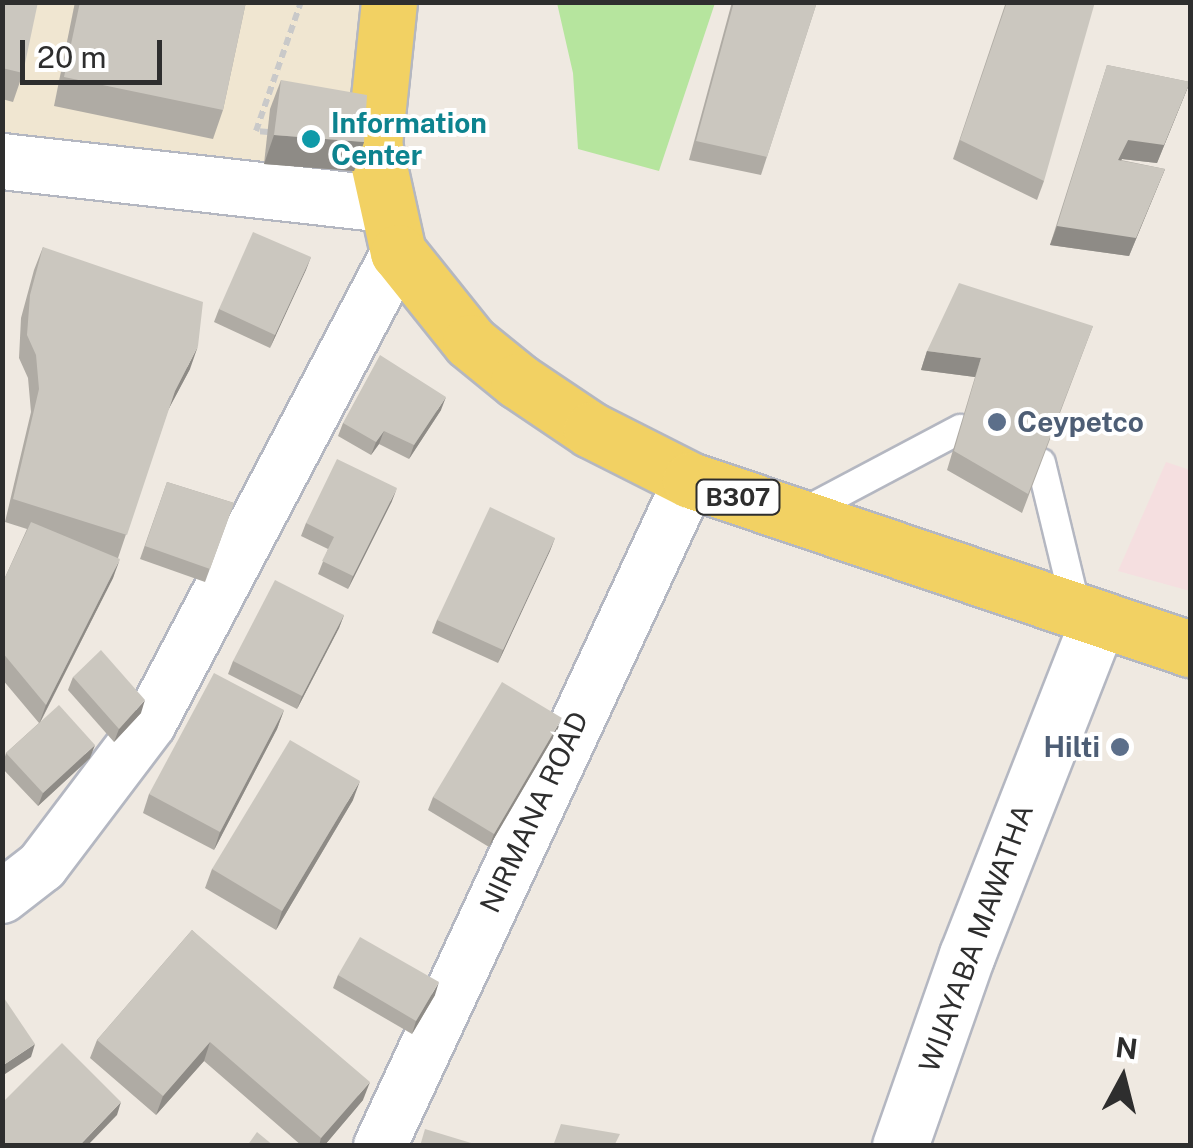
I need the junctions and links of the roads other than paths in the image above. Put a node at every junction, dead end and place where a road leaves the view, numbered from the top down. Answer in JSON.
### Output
{"nodes":[{"id":1,"x":389,"y":2,"type":"edge"},
{"id":2,"x":2,"y":161,"type":"edge"},
{"id":3,"x":391,"y":228,"type":"junction"},
{"id":4,"x":960,"y":429,"type":"edge"},
{"id":5,"x":1040,"y":463,"type":"edge"},
{"id":6,"x":690,"y":480,"type":"junction"},
{"id":7,"x":795,"y":516,"type":"junction"},
{"id":8,"x":1088,"y":617,"type":"junction"},
{"id":9,"x":1190,"y":649,"type":"edge"},
{"id":10,"x":2,"y":897,"type":"edge"},
{"id":11,"x":380,"y":1146,"type":"edge"},
{"id":12,"x":900,"y":1146,"type":"edge"}],
"edges":[{"from":1,"to":3,"type":"main road","number":"B307"},
{"from":2,"to":3,"type":"street"},
{"from":3,"to":6,"type":"main road","number":"B307"},
{"from":3,"to":10,"type":"street"},
{"from":4,"to":7,"type":"lane"},
{"from":5,"to":8,"type":"lane"},
{"from":6,"to":7,"type":"main road","number":"B307"},
{"from":6,"to":11,"type":"street","name":"NIRMANA ROAD"},
{"from":7,"to":8,"type":"main road","number":"B307"},
{"from":8,"to":9,"type":"main road","number":"B307"},
{"from":8,"to":12,"type":"street","name":"WIJAYABA MAWATHA"}]}
